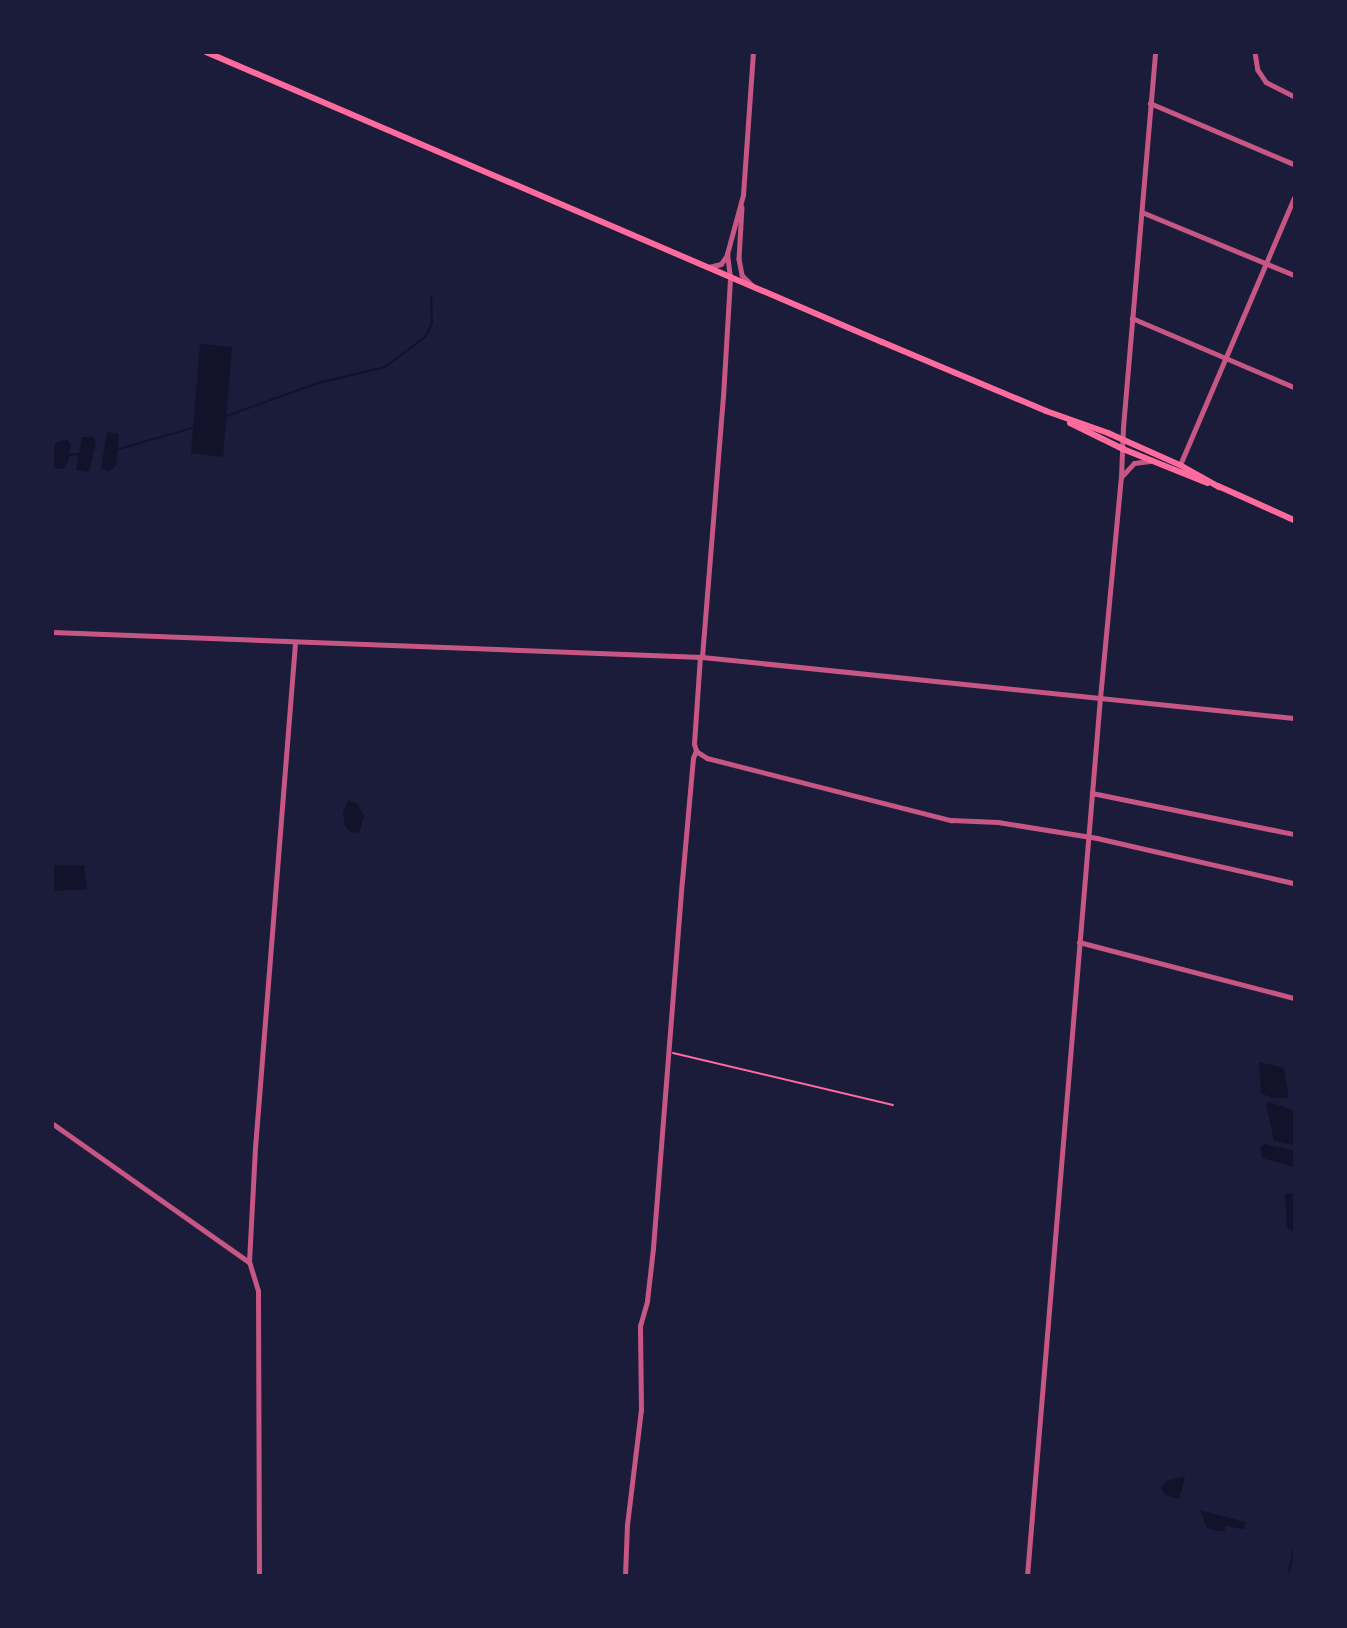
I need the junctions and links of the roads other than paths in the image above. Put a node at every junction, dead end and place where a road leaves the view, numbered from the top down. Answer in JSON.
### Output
{"nodes":[{"id":1,"x":206,"y":52,"type":"edge"},
{"id":2,"x":753,"y":52,"type":"edge"},
{"id":3,"x":1154,"y":52,"type":"edge"},
{"id":4,"x":1255,"y":52,"type":"edge"},
{"id":5,"x":1294,"y":96,"type":"edge"},
{"id":6,"x":1150,"y":103,"type":"junction"},
{"id":7,"x":1294,"y":164,"type":"edge"},
{"id":8,"x":743,"y":195,"type":"junction"},
{"id":9,"x":1294,"y":198,"type":"edge"},
{"id":10,"x":1142,"y":212,"type":"junction"},
{"id":11,"x":727,"y":254,"type":"junction"},
{"id":12,"x":739,"y":259,"type":"junction"},
{"id":13,"x":1267,"y":264,"type":"junction"},
{"id":14,"x":704,"y":267,"type":"junction"},
{"id":15,"x":1294,"y":275,"type":"edge"},
{"id":16,"x":730,"y":278,"type":"junction"},
{"id":17,"x":756,"y":289,"type":"junction"},
{"id":18,"x":1132,"y":318,"type":"junction"},
{"id":19,"x":1227,"y":359,"type":"junction"},
{"id":20,"x":1294,"y":387,"type":"edge"},
{"id":21,"x":1046,"y":411,"type":"junction"},
{"id":22,"x":1122,"y":439,"type":"junction"},
{"id":23,"x":1134,"y":445,"type":"junction"},
{"id":24,"x":1123,"y":449,"type":"junction"},
{"id":25,"x":1151,"y":461,"type":"junction"},
{"id":26,"x":1180,"y":465,"type":"junction"},
{"id":27,"x":1121,"y":477,"type":"junction"},
{"id":28,"x":1219,"y":487,"type":"junction"},
{"id":29,"x":1294,"y":520,"type":"edge"},
{"id":30,"x":52,"y":632,"type":"edge"},
{"id":31,"x":295,"y":643,"type":"junction"},
{"id":32,"x":701,"y":657,"type":"junction"},
{"id":33,"x":1100,"y":698,"type":"junction"},
{"id":34,"x":1294,"y":718,"type":"edge"},
{"id":35,"x":696,"y":751,"type":"junction"},
{"id":36,"x":1092,"y":793,"type":"junction"},
{"id":37,"x":1294,"y":834,"type":"edge"},
{"id":38,"x":1088,"y":837,"type":"junction"},
{"id":39,"x":1294,"y":883,"type":"edge"},
{"id":40,"x":1079,"y":942,"type":"junction"},
{"id":41,"x":1294,"y":998,"type":"edge"},
{"id":42,"x":52,"y":1123,"type":"edge"},
{"id":43,"x":249,"y":1262,"type":"junction"},
{"id":44,"x":259,"y":1576,"type":"edge"},
{"id":45,"x":625,"y":1576,"type":"edge"},
{"id":46,"x":1027,"y":1576,"type":"edge"}],
"edges":[{"from":1,"to":14,"type":"main road"},
{"from":2,"to":8,"type":"street"},
{"from":3,"to":6,"type":"street"},
{"from":4,"to":5,"type":"street"},
{"from":6,"to":7,"type":"street"},
{"from":6,"to":10,"type":"street"},
{"from":8,"to":11,"type":"street"},
{"from":8,"to":12,"type":"street"},
{"from":9,"to":13,"type":"street"},
{"from":10,"to":13,"type":"street"},
{"from":10,"to":18,"type":"street"},
{"from":11,"to":14,"type":"street"},
{"from":11,"to":16,"type":"street"},
{"from":12,"to":16,"type":"street"},
{"from":12,"to":17,"type":"street"},
{"from":13,"to":15,"type":"street"},
{"from":13,"to":19,"type":"street"},
{"from":14,"to":16,"type":"main road"},
{"from":16,"to":17,"type":"main road"},
{"from":16,"to":32,"type":"street"},
{"from":17,"to":21,"type":"main road"},
{"from":18,"to":19,"type":"street"},
{"from":18,"to":22,"type":"street"},
{"from":19,"to":20,"type":"street"},
{"from":19,"to":26,"type":"street"},
{"from":21,"to":22,"type":"main road"},
{"from":21,"to":24,"type":"main road"},
{"from":22,"to":23,"type":"main road"},
{"from":22,"to":24,"type":"street"},
{"from":23,"to":24,"type":"street"},
{"from":23,"to":26,"type":"main road"},
{"from":24,"to":25,"type":"main road"},
{"from":24,"to":27,"type":"street"},
{"from":25,"to":27,"type":"street"},
{"from":25,"to":28,"type":"main road"},
{"from":26,"to":28,"type":"main road"},
{"from":27,"to":33,"type":"street"},
{"from":28,"to":29,"type":"main road"},
{"from":30,"to":31,"type":"street"},
{"from":31,"to":32,"type":"street"},
{"from":31,"to":43,"type":"street"},
{"from":32,"to":33,"type":"street"},
{"from":32,"to":35,"type":"street"},
{"from":33,"to":34,"type":"street"},
{"from":33,"to":36,"type":"street"},
{"from":35,"to":38,"type":"street"},
{"from":35,"to":45,"type":"street"},
{"from":36,"to":37,"type":"street"},
{"from":36,"to":38,"type":"street"},
{"from":38,"to":39,"type":"street"},
{"from":38,"to":40,"type":"street"},
{"from":40,"to":41,"type":"street"},
{"from":40,"to":46,"type":"street"},
{"from":42,"to":43,"type":"street"},
{"from":43,"to":44,"type":"street"}]}
